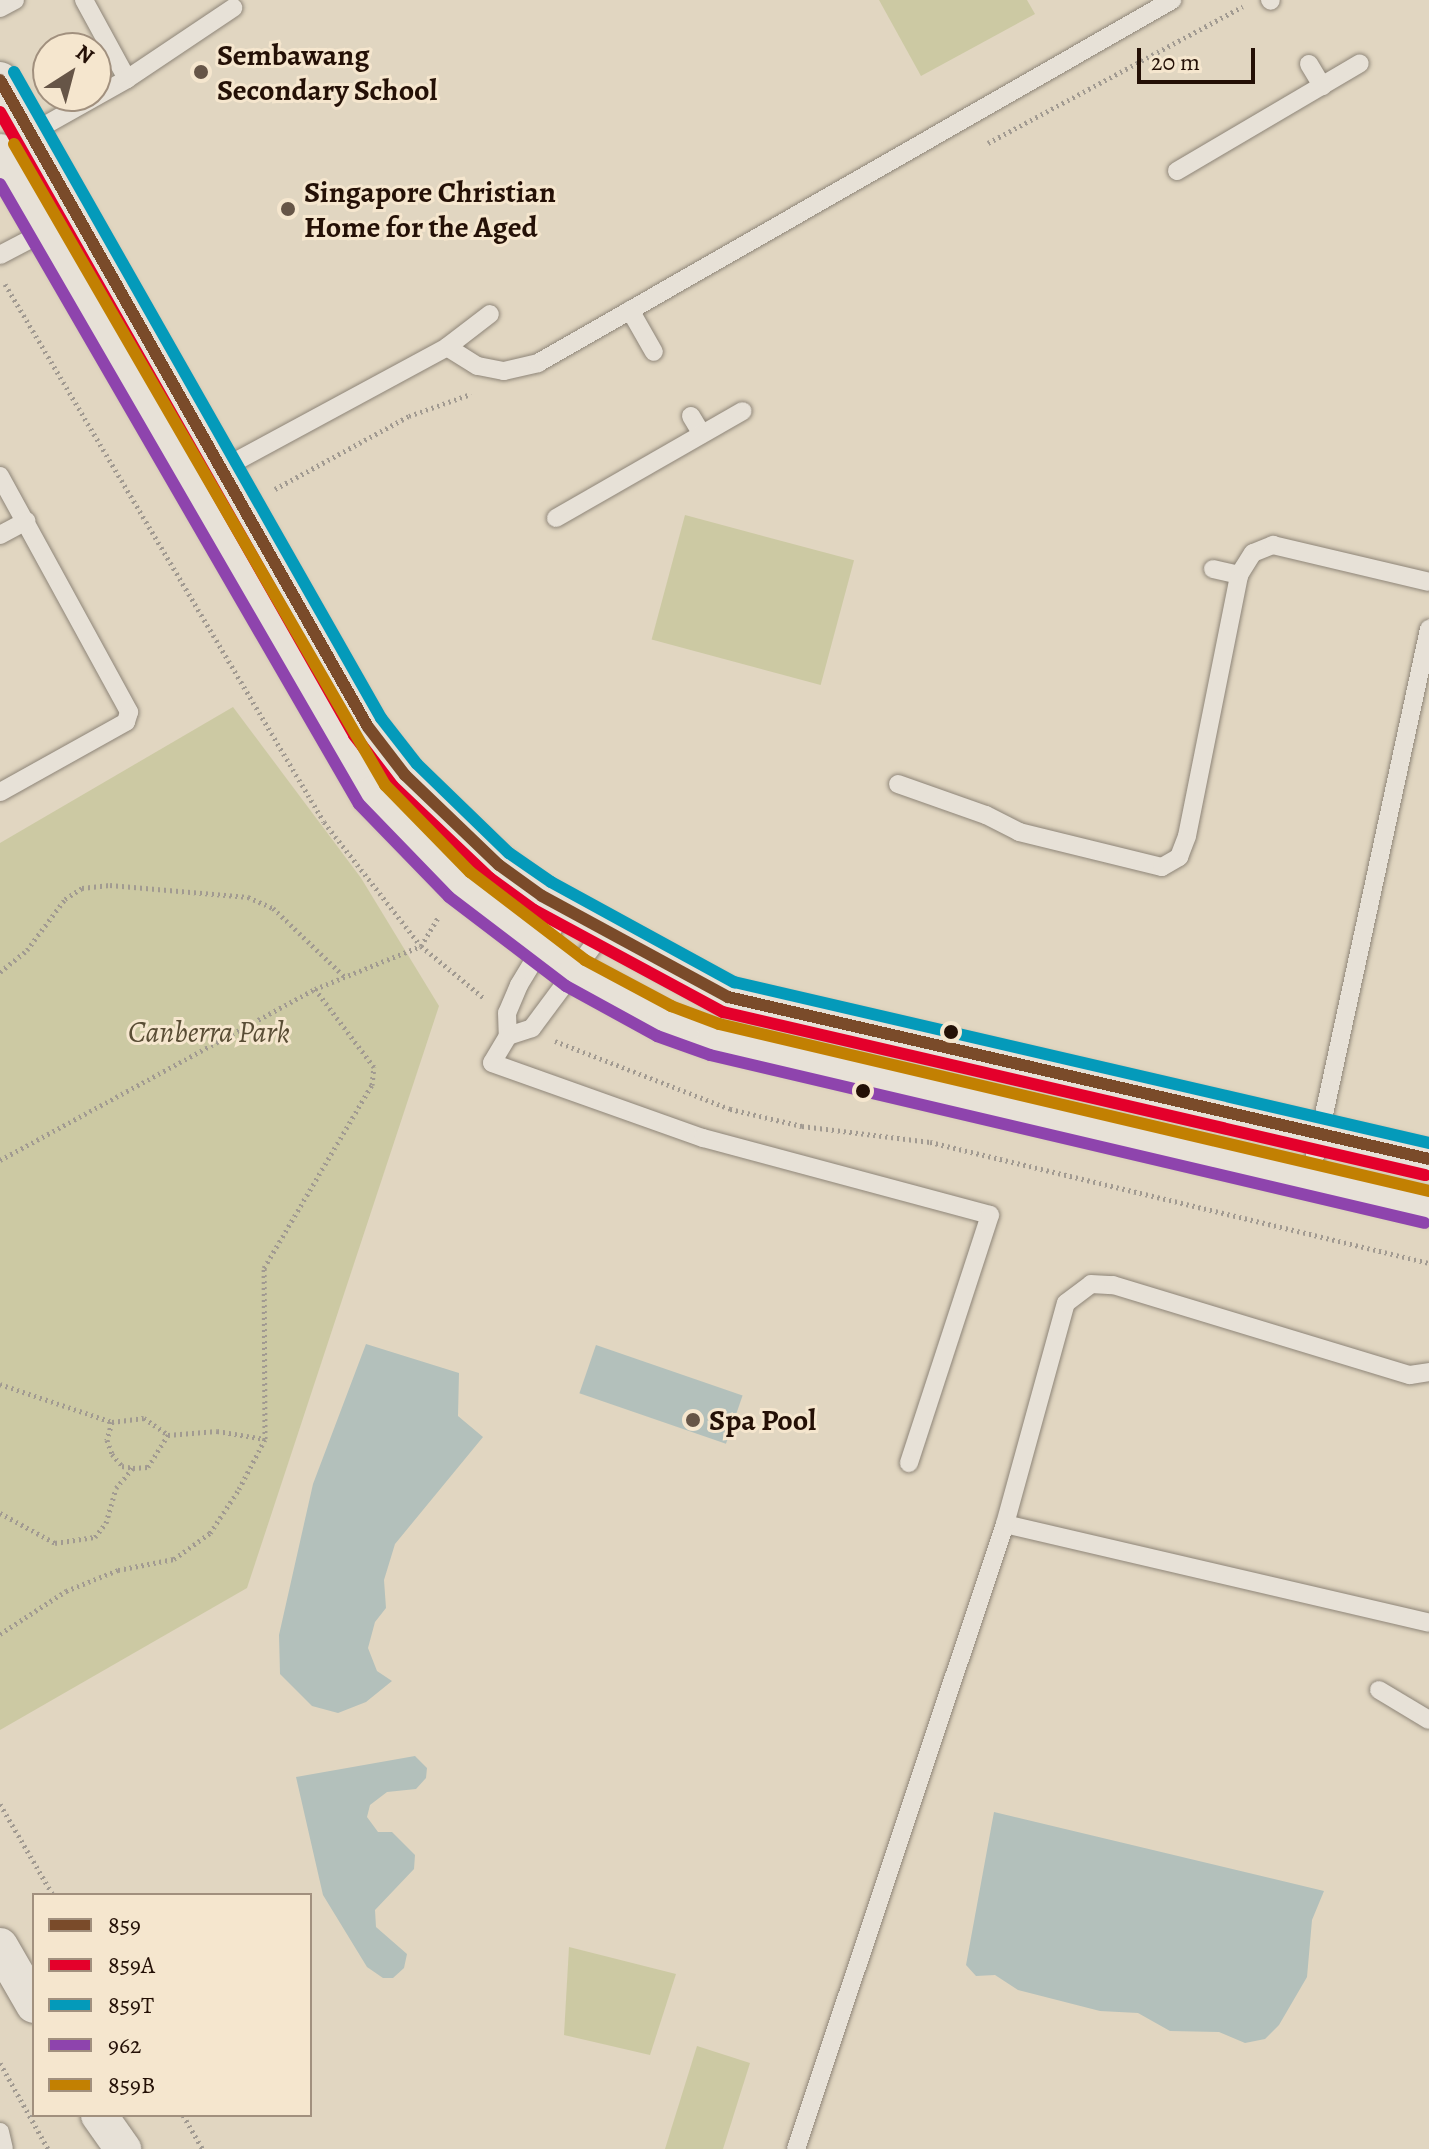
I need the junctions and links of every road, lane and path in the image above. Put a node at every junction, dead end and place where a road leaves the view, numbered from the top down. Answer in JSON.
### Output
{"nodes":[{"id":1,"x":15,"y":0,"type":"edge"},
{"id":2,"x":84,"y":0,"type":"edge"},
{"id":3,"x":1172,"y":0,"type":"edge"},
{"id":4,"x":0,"y":8,"type":"edge"},
{"id":5,"x":233,"y":8,"type":"dead end"},
{"id":6,"x":1360,"y":63,"type":"dead end"},
{"id":7,"x":1309,"y":64,"type":"dead end"},
{"id":8,"x":127,"y":79,"type":"junction"},
{"id":9,"x":0,"y":80,"type":"edge"},
{"id":10,"x":1322,"y":86,"type":"junction"},
{"id":11,"x":15,"y":143,"type":"edge"},
{"id":12,"x":1177,"y":171,"type":"dead end"},
{"id":13,"x":46,"y":231,"type":"junction"},
{"id":14,"x":0,"y":255,"type":"edge"},
{"id":15,"x":630,"y":310,"type":"junction"},
{"id":16,"x":490,"y":314,"type":"dead end"},
{"id":17,"x":447,"y":347,"type":"junction"},
{"id":18,"x":654,"y":352,"type":"dead end"},
{"id":19,"x":743,"y":411,"type":"dead end"},
{"id":20,"x":691,"y":416,"type":"dead end"},
{"id":21,"x":702,"y":434,"type":"junction"},
{"id":22,"x":0,"y":476,"type":"edge"},
{"id":23,"x":206,"y":478,"type":"junction"},
{"id":24,"x":556,"y":518,"type":"dead end"},
{"id":25,"x":26,"y":521,"type":"junction"},
{"id":26,"x":0,"y":535,"type":"edge"},
{"id":27,"x":1213,"y":569,"type":"dead end"},
{"id":28,"x":1239,"y":575,"type":"junction"},
{"id":29,"x":1429,"y":582,"type":"edge"},
{"id":30,"x":1429,"y":629,"type":"edge"},
{"id":31,"x":898,"y":784,"type":"dead end"},
{"id":32,"x":0,"y":792,"type":"edge"},
{"id":33,"x":459,"y":884,"type":"junction"},
{"id":34,"x":565,"y":909,"type":"junction"},
{"id":35,"x":604,"y":931,"type":"junction"},
{"id":36,"x":542,"y":944,"type":"junction"},
{"id":37,"x":0,"y":972,"type":"edge"},
{"id":38,"x":576,"y":973,"type":"junction"},
{"id":39,"x":345,"y":977,"type":"junction"},
{"id":40,"x":315,"y":989,"type":"junction"},
{"id":41,"x":508,"y":1036,"type":"junction"},
{"id":42,"x":1320,"y":1133,"type":"junction"},
{"id":43,"x":1429,"y":1159,"type":"edge"},
{"id":44,"x":0,"y":1160,"type":"edge"},
{"id":45,"x":1310,"y":1179,"type":"junction"},
{"id":46,"x":1429,"y":1207,"type":"edge"},
{"id":47,"x":1429,"y":1372,"type":"edge"},
{"id":48,"x":0,"y":1384,"type":"edge"},
{"id":49,"x":112,"y":1422,"type":"junction"},
{"id":50,"x":168,"y":1435,"type":"junction"},
{"id":51,"x":265,"y":1439,"type":"junction"},
{"id":52,"x":909,"y":1463,"type":"dead end"},
{"id":53,"x":133,"y":1468,"type":"junction"},
{"id":54,"x":0,"y":1513,"type":"edge"},
{"id":55,"x":1005,"y":1524,"type":"junction"},
{"id":56,"x":1429,"y":1623,"type":"edge"},
{"id":57,"x":0,"y":1634,"type":"edge"},
{"id":58,"x":1379,"y":1690,"type":"dead end"},
{"id":59,"x":1429,"y":1720,"type":"edge"},
{"id":60,"x":0,"y":1804,"type":"edge"},
{"id":61,"x":52,"y":1893,"type":"edge"},
{"id":62,"x":0,"y":1946,"type":"edge"},
{"id":63,"x":32,"y":2002,"type":"edge"},
{"id":64,"x":0,"y":2063,"type":"edge"},
{"id":65,"x":91,"y":2117,"type":"edge"},
{"id":66,"x":100,"y":2117,"type":"edge"},
{"id":67,"x":184,"y":2117,"type":"edge"},
{"id":68,"x":0,"y":2132,"type":"edge"},
{"id":69,"x":4,"y":2149,"type":"edge"},
{"id":70,"x":48,"y":2149,"type":"edge"},
{"id":71,"x":99,"y":2149,"type":"edge"},
{"id":72,"x":123,"y":2149,"type":"edge"},
{"id":73,"x":203,"y":2149,"type":"edge"},
{"id":74,"x":796,"y":2149,"type":"edge"}],
"edges":[{"from":1,"to":4,"type":"lane"},
{"from":2,"to":8,"type":"lane"},
{"from":3,"to":15,"type":"lane"},
{"from":5,"to":8,"type":"lane"},
{"from":6,"to":10,"type":"lane"},
{"from":7,"to":10,"type":"lane"},
{"from":8,"to":11,"type":"lane"},
{"from":9,"to":11,"type":"street"},
{"from":10,"to":12,"type":"lane"},
{"from":11,"to":13,"type":"street"},
{"from":11,"to":23,"type":"street"},
{"from":13,"to":14,"type":"lane"},
{"from":13,"to":23,"type":"street"},
{"from":15,"to":17,"type":"lane"},
{"from":15,"to":18,"type":"lane"},
{"from":16,"to":17,"type":"lane"},
{"from":17,"to":23,"type":"lane"},
{"from":19,"to":21,"type":"lane"},
{"from":20,"to":21,"type":"lane"},
{"from":21,"to":24,"type":"lane"},
{"from":22,"to":25,"type":"lane"},
{"from":23,"to":33,"type":"street"},
{"from":23,"to":34,"type":"street"},
{"from":25,"to":26,"type":"lane"},
{"from":25,"to":32,"type":"lane"},
{"from":27,"to":28,"type":"lane"},
{"from":28,"to":29,"type":"lane"},
{"from":28,"to":31,"type":"lane"},
{"from":30,"to":42,"type":"lane"},
{"from":33,"to":36,"type":"street"},
{"from":33,"to":39,"type":"path"},
{"from":34,"to":35,"type":"street"},
{"from":34,"to":36,"type":"lane"},
{"from":35,"to":38,"type":"lane"},
{"from":35,"to":42,"type":"street"},
{"from":36,"to":38,"type":"street"},
{"from":36,"to":41,"type":"lane"},
{"from":37,"to":39,"type":"path"},
{"from":38,"to":41,"type":"lane"},
{"from":38,"to":45,"type":"street"},
{"from":39,"to":40,"type":"path"},
{"from":40,"to":44,"type":"path"},
{"from":40,"to":51,"type":"path"},
{"from":41,"to":52,"type":"lane"},
{"from":42,"to":43,"type":"street"},
{"from":42,"to":45,"type":"lane"},
{"from":45,"to":46,"type":"street"},
{"from":47,"to":55,"type":"lane"},
{"from":48,"to":49,"type":"path"},
{"from":49,"to":50,"type":"path"},
{"from":49,"to":53,"type":"path"},
{"from":50,"to":51,"type":"path"},
{"from":50,"to":53,"type":"path"},
{"from":51,"to":57,"type":"path"},
{"from":53,"to":54,"type":"path"},
{"from":55,"to":56,"type":"lane"},
{"from":55,"to":74,"type":"lane"},
{"from":58,"to":59,"type":"lane"},
{"from":60,"to":61,"type":"path"},
{"from":62,"to":63,"type":"street"},
{"from":64,"to":70,"type":"path"},
{"from":65,"to":71,"type":"street"},
{"from":66,"to":72,"type":"street"},
{"from":67,"to":73,"type":"path"},
{"from":68,"to":69,"type":"lane"}]}
